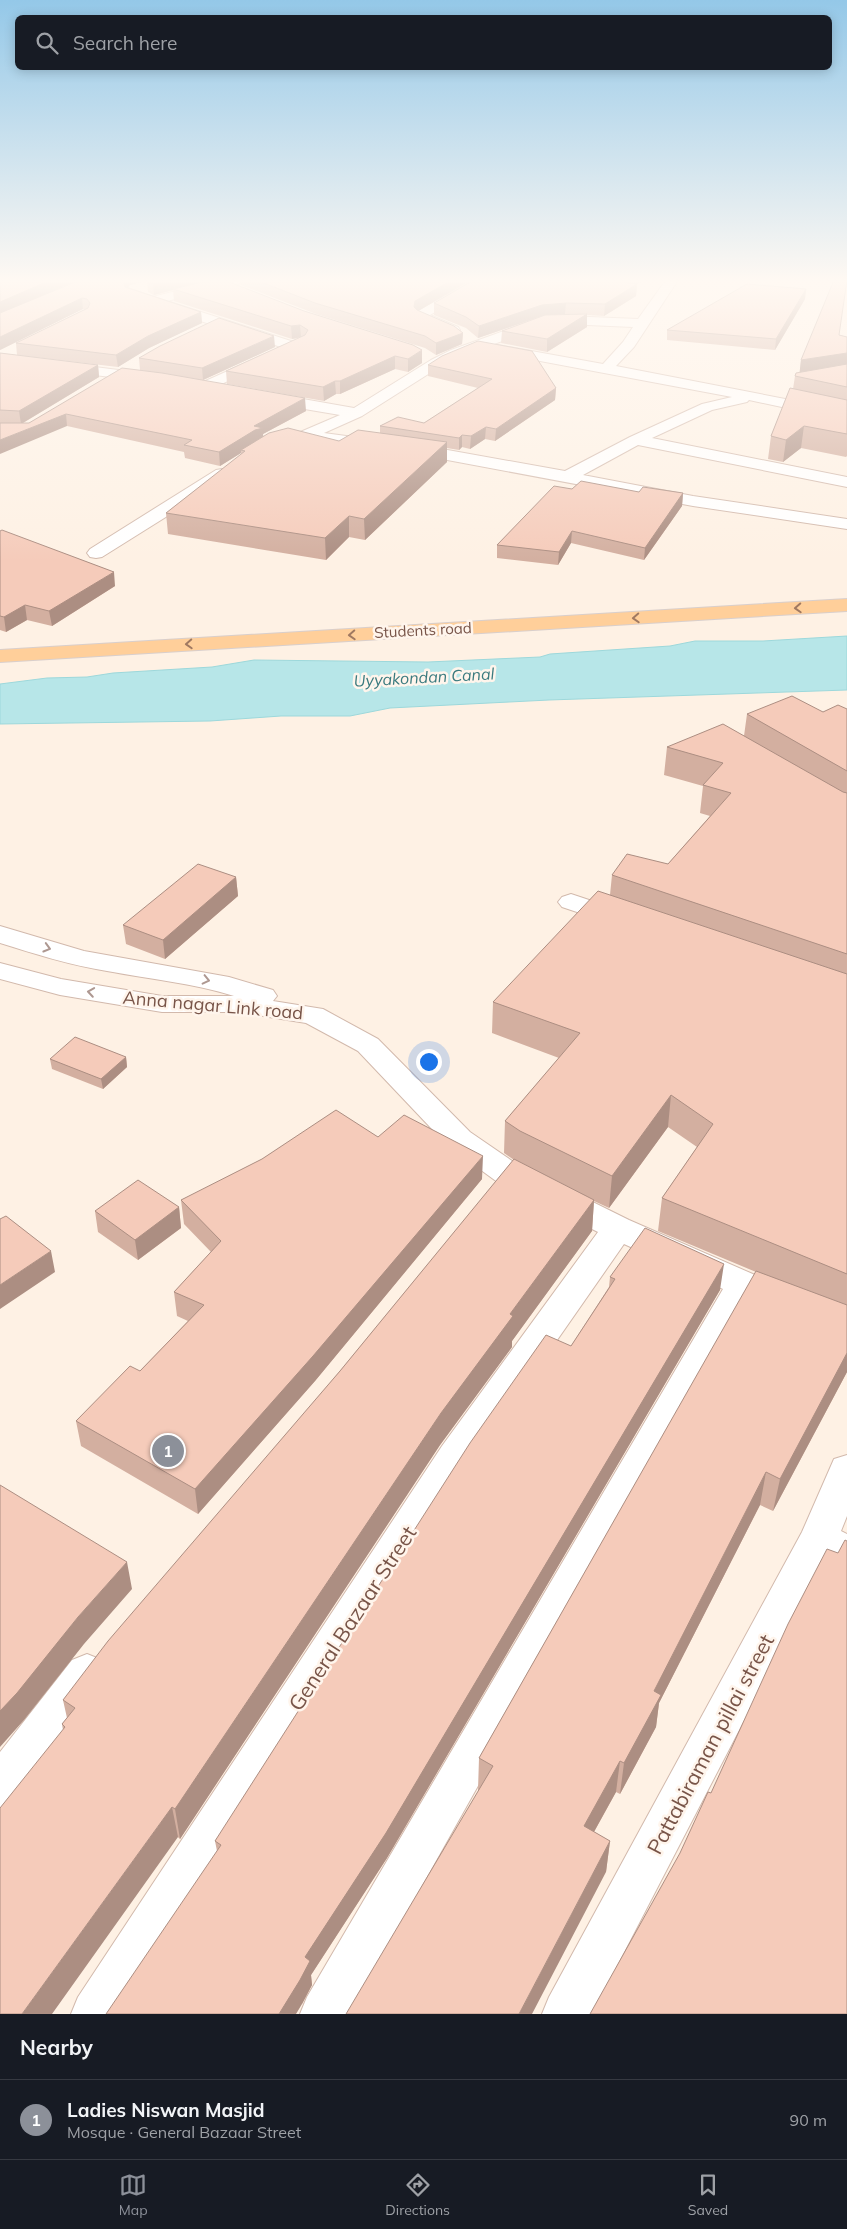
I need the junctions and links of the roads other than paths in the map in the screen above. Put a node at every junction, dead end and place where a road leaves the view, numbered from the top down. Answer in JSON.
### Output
{"nodes":[{"id":1,"x":120,"y":374,"type":"joint"},
{"id":2,"x":232,"y":374,"type":"edge"},
{"id":3,"x":419,"y":374,"type":"edge"},
{"id":4,"x":628,"y":374,"type":"edge"},
{"id":5,"x":163,"y":379,"type":"edge"},
{"id":6,"x":189,"y":384,"type":"edge"},
{"id":7,"x":206,"y":386,"type":"junction"},
{"id":8,"x":96,"y":388,"type":"edge"},
{"id":9,"x":792,"y":389,"type":"edge"},
{"id":10,"x":235,"y":391,"type":"edge"},
{"id":11,"x":254,"y":395,"type":"edge"},
{"id":12,"x":752,"y":396,"type":"junction"},
{"id":13,"x":357,"y":413,"type":"junction"},
{"id":14,"x":847,"y":416,"type":"edge"},
{"id":15,"x":636,"y":440,"type":"junction"},
{"id":16,"x":238,"y":464,"type":"edge"},
{"id":17,"x":569,"y":476,"type":"junction"},
{"id":18,"x":847,"y":482,"type":"edge"},
{"id":19,"x":847,"y":524,"type":"edge"},
{"id":20,"x":96,"y":553,"type":"dead end"},
{"id":21,"x":847,"y":590,"type":"edge"},
{"id":22,"x":847,"y":605,"type":"edge"},
{"id":23,"x":0,"y":640,"type":"edge"},
{"id":24,"x":0,"y":656,"type":"edge"},
{"id":25,"x":571,"y":902,"type":"dead end"},
{"id":26,"x":645,"y":927,"type":"edge"},
{"id":27,"x":0,"y":934,"type":"edge"},
{"id":28,"x":0,"y":971,"type":"edge"},
{"id":29,"x":313,"y":1015,"type":"junction"},
{"id":30,"x":618,"y":1228,"type":"junction"},
{"id":31,"x":743,"y":1284,"type":"junction"},
{"id":32,"x":847,"y":1326,"type":"edge"},
{"id":33,"x":847,"y":1470,"type":"edge"},
{"id":34,"x":833,"y":1546,"type":"edge"},
{"id":35,"x":105,"y":1651,"type":"edge"},
{"id":36,"x":0,"y":1787,"type":"edge"},
{"id":37,"x":95,"y":2014,"type":"edge"},
{"id":38,"x":324,"y":2014,"type":"edge"},
{"id":39,"x":566,"y":2014,"type":"edge"}],
"edges":[{"from":1,"to":5,"type":"street"},
{"from":1,"to":8,"type":"street"},
{"from":2,"to":7,"type":"street"},
{"from":3,"to":13,"type":"street"},
{"from":4,"to":12,"type":"street"},
{"from":6,"to":7,"type":"street"},
{"from":7,"to":10,"type":"street"},
{"from":9,"to":12,"type":"street"},
{"from":11,"to":13,"type":"street"},
{"from":12,"to":14,"type":"street"},
{"from":12,"to":15,"type":"street"},
{"from":13,"to":17,"type":"street"},
{"from":15,"to":17,"type":"street"},
{"from":15,"to":18,"type":"street"},
{"from":16,"to":20,"type":"street"},
{"from":17,"to":19,"type":"street"},
{"from":21,"to":23,"type":"main road"},
{"from":22,"to":24,"type":"main road","name":"Students road","one_way":true},
{"from":25,"to":26,"type":"street"},
{"from":27,"to":29,"type":"street","one_way":true},
{"from":29,"to":28,"type":"street","name":"Anna nagar Link road","one_way":true},
{"from":29,"to":30,"type":"street","name":"Anna nagar Link road"},
{"from":30,"to":31,"type":"street","name":"Anna nagar Link road"},
{"from":30,"to":37,"type":"street","name":"General Bazaar Street"},
{"from":31,"to":32,"type":"street","name":"Anna nagar Link road"},
{"from":31,"to":38,"type":"street"},
{"from":33,"to":34,"type":"street","name":"Pattabiraman pillai street"},
{"from":34,"to":39,"type":"street","name":"Pattabiraman pillai street"},
{"from":35,"to":36,"type":"street"}]}
